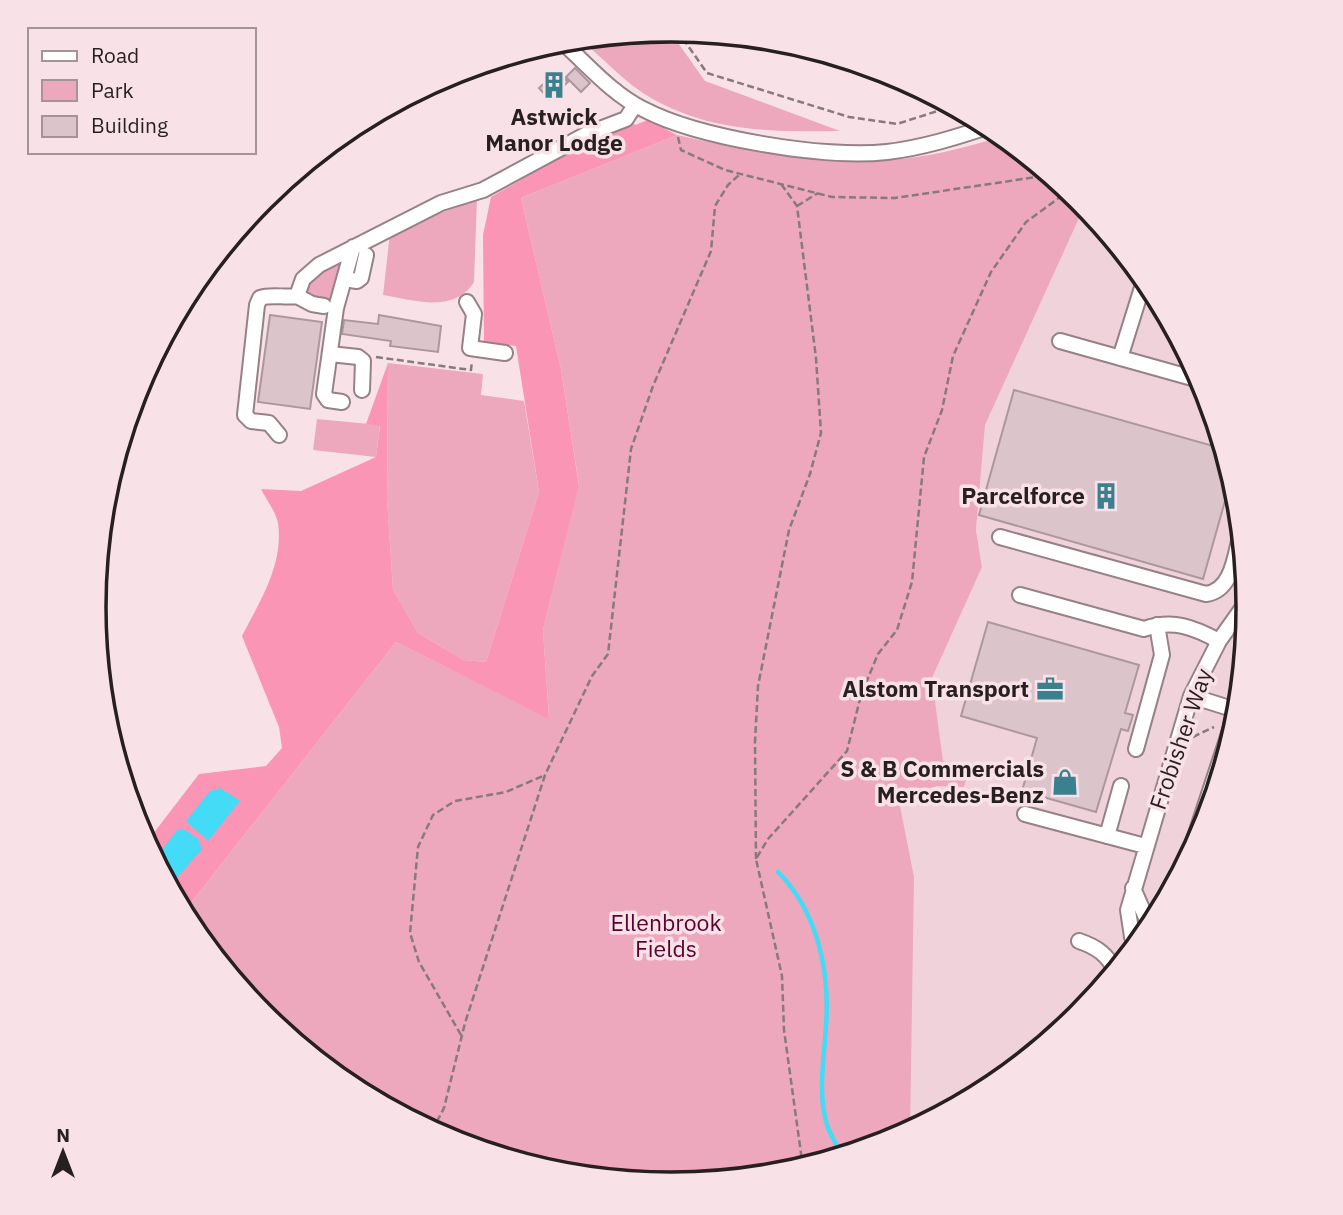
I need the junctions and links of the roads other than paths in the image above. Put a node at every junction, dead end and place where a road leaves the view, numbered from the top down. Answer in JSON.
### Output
{"nodes":[{"id":1,"x":573,"y":51,"type":"edge"},
{"id":2,"x":635,"y":105,"type":"junction"},
{"id":3,"x":976,"y":131,"type":"edge"},
{"id":4,"x":353,"y":247,"type":"junction"},
{"id":5,"x":366,"y":255,"type":"dead end"},
{"id":6,"x":345,"y":279,"type":"junction"},
{"id":7,"x":1141,"y":291,"type":"edge"},
{"id":8,"x":298,"y":296,"type":"junction"},
{"id":9,"x":467,"y":302,"type":"dead end"},
{"id":10,"x":324,"y":306,"type":"dead end"},
{"id":11,"x":1060,"y":341,"type":"dead end"},
{"id":12,"x":330,"y":354,"type":"junction"},
{"id":13,"x":505,"y":354,"type":"dead end"},
{"id":14,"x":1120,"y":358,"type":"junction"},
{"id":15,"x":1188,"y":377,"type":"edge"},
{"id":16,"x":362,"y":390,"type":"dead end"},
{"id":17,"x":342,"y":402,"type":"dead end"},
{"id":18,"x":279,"y":435,"type":"dead end"},
{"id":19,"x":1000,"y":537,"type":"dead end"},
{"id":20,"x":1234,"y":555,"type":"edge"},
{"id":21,"x":1020,"y":595,"type":"dead end"},
{"id":22,"x":1237,"y":616,"type":"edge"},
{"id":23,"x":1157,"y":625,"type":"junction"},
{"id":24,"x":1219,"y":641,"type":"junction"},
{"id":25,"x":1192,"y":696,"type":"junction"},
{"id":26,"x":1228,"y":704,"type":"edge"},
{"id":27,"x":1136,"y":749,"type":"dead end"},
{"id":28,"x":1121,"y":786,"type":"dead end"},
{"id":29,"x":1025,"y":814,"type":"dead end"},
{"id":30,"x":1107,"y":835,"type":"junction"},
{"id":31,"x":1145,"y":846,"type":"junction"},
{"id":32,"x":1133,"y":888,"type":"junction"},
{"id":33,"x":1145,"y":916,"type":"edge"},
{"id":34,"x":1132,"y":936,"type":"edge"},
{"id":35,"x":1080,"y":941,"type":"dead end"},
{"id":36,"x":1112,"y":962,"type":"edge"}],
"edges":[{"from":1,"to":2,"type":"street"},
{"from":2,"to":3,"type":"street"},
{"from":2,"to":4,"type":"street"},
{"from":4,"to":6,"type":"street"},
{"from":4,"to":8,"type":"street"},
{"from":5,"to":6,"type":"street"},
{"from":6,"to":12,"type":"street"},
{"from":7,"to":14,"type":"street"},
{"from":8,"to":10,"type":"street"},
{"from":8,"to":18,"type":"street"},
{"from":9,"to":13,"type":"street"},
{"from":11,"to":14,"type":"street"},
{"from":12,"to":16,"type":"street"},
{"from":12,"to":17,"type":"street"},
{"from":14,"to":15,"type":"street"},
{"from":19,"to":20,"type":"street"},
{"from":21,"to":23,"type":"street"},
{"from":22,"to":24,"type":"street","name":"Frobisher Way"},
{"from":23,"to":24,"type":"street"},
{"from":23,"to":27,"type":"street"},
{"from":24,"to":25,"type":"street","name":"Frobisher Way"},
{"from":25,"to":26,"type":"street"},
{"from":25,"to":31,"type":"street","name":"Frobisher Way"},
{"from":28,"to":30,"type":"street"},
{"from":29,"to":30,"type":"street"},
{"from":30,"to":31,"type":"street"},
{"from":31,"to":32,"type":"street","name":"Frobisher Way"},
{"from":32,"to":33,"type":"street"},
{"from":32,"to":34,"type":"street","name":"Frobisher Way"},
{"from":35,"to":36,"type":"street"}]}
